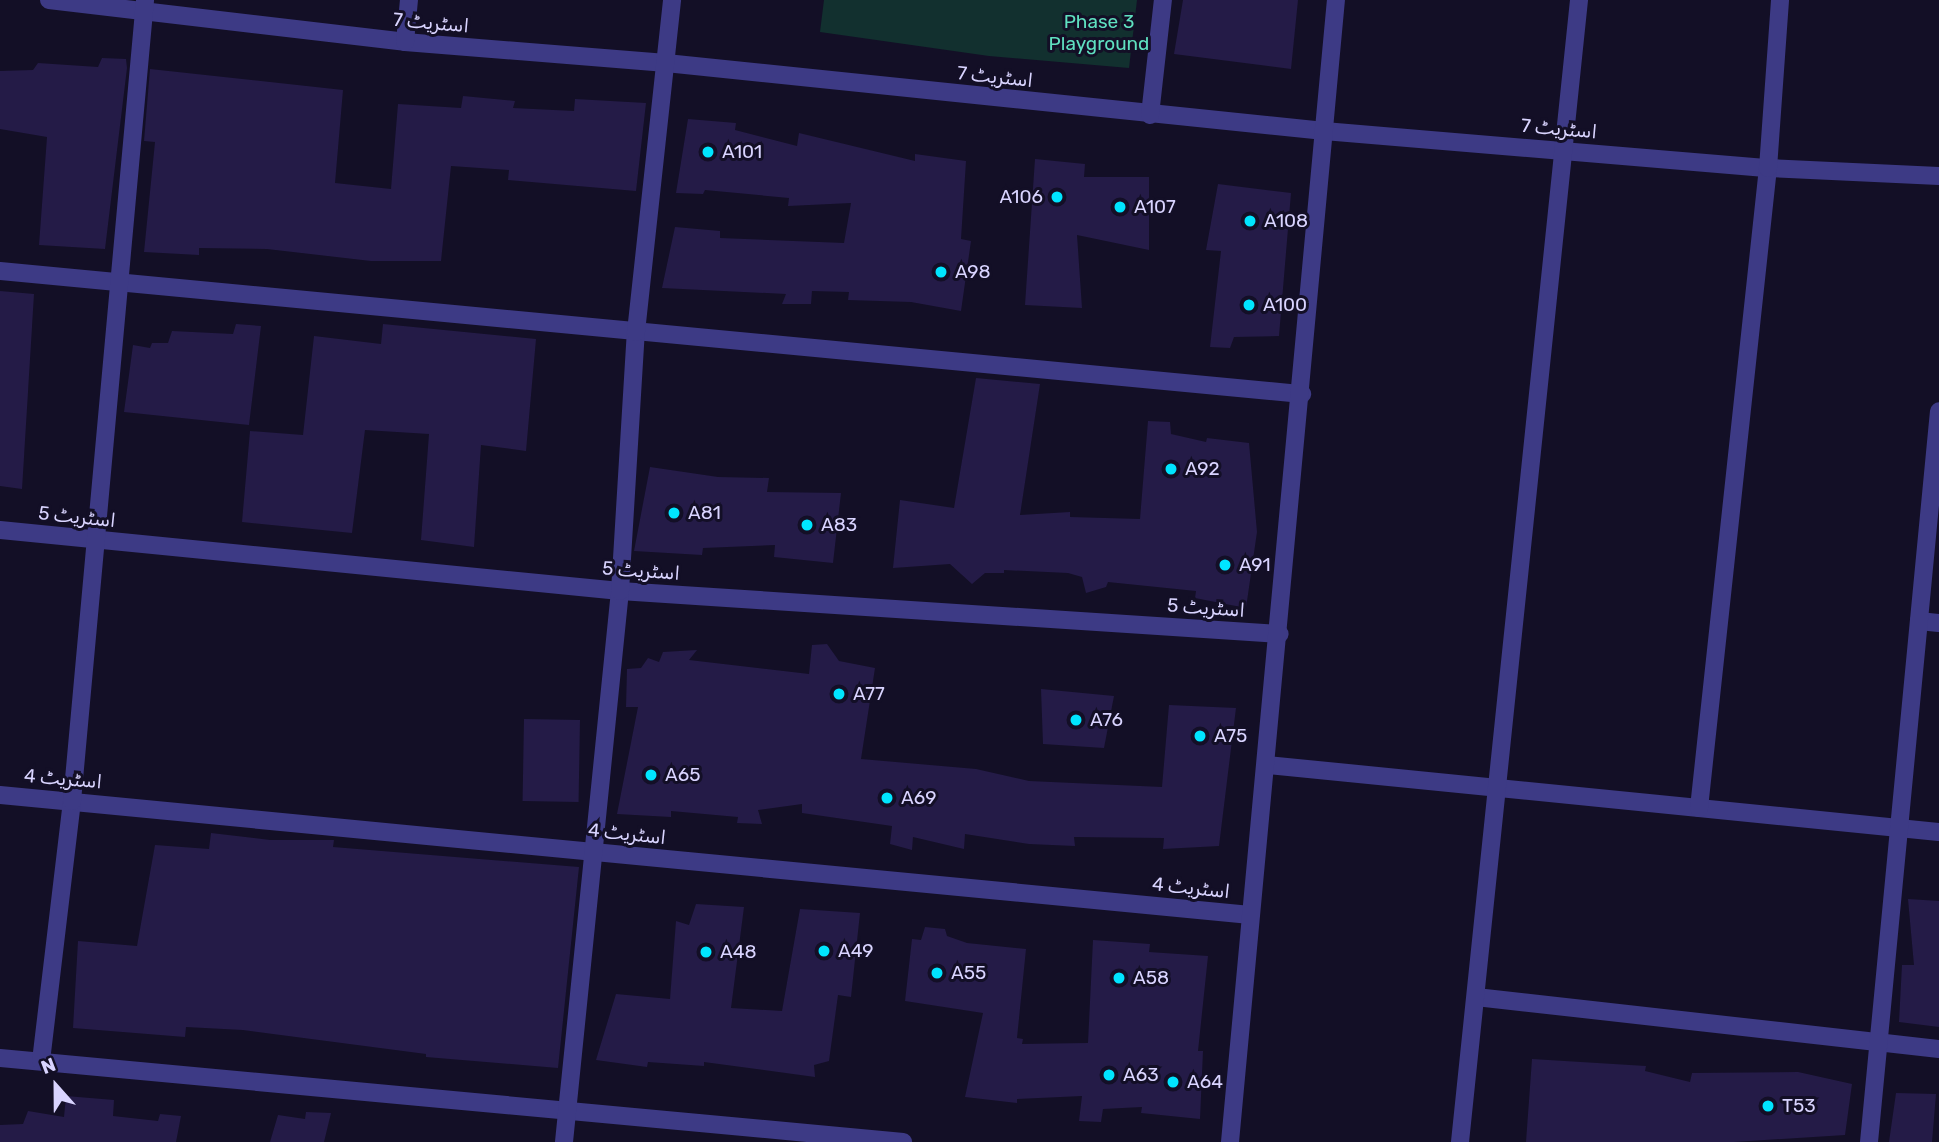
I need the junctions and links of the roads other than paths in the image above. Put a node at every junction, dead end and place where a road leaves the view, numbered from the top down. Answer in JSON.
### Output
{"nodes":[{"id":1,"x":49,"y":0,"type":"edge"},
{"id":2,"x":409,"y":0,"type":"edge"},
{"id":3,"x":672,"y":0,"type":"edge"},
{"id":4,"x":1163,"y":0,"type":"edge"},
{"id":5,"x":1336,"y":0,"type":"edge"},
{"id":6,"x":1579,"y":0,"type":"edge"},
{"id":7,"x":1780,"y":0,"type":"edge"},
{"id":8,"x":145,"y":6,"type":"edge"},
{"id":9,"x":405,"y":43,"type":"junction"},
{"id":10,"x":666,"y":63,"type":"junction"},
{"id":11,"x":1150,"y":115,"type":"junction"},
{"id":12,"x":1324,"y":131,"type":"junction"},
{"id":13,"x":1566,"y":150,"type":"junction"},
{"id":14,"x":1768,"y":168,"type":"junction"},
{"id":15,"x":1939,"y":176,"type":"edge"},
{"id":16,"x":0,"y":271,"type":"edge"},
{"id":17,"x":117,"y":283,"type":"junction"},
{"id":18,"x":636,"y":332,"type":"junction"},
{"id":19,"x":1302,"y":394,"type":"junction"},
{"id":20,"x":1939,"y":411,"type":"edge"},
{"id":21,"x":1938,"y":434,"type":"edge"},
{"id":22,"x":0,"y":530,"type":"edge"},
{"id":23,"x":94,"y":540,"type":"junction"},
{"id":24,"x":620,"y":591,"type":"junction"},
{"id":25,"x":1919,"y":621,"type":"junction"},
{"id":26,"x":1939,"y":623,"type":"edge"},
{"id":27,"x":1280,"y":634,"type":"junction"},
{"id":28,"x":1269,"y":765,"type":"junction"},
{"id":29,"x":1495,"y":788,"type":"junction"},
{"id":30,"x":0,"y":794,"type":"edge"},
{"id":31,"x":72,"y":801,"type":"junction"},
{"id":32,"x":1699,"y":808,"type":"junction"},
{"id":33,"x":1899,"y":828,"type":"junction"},
{"id":34,"x":1939,"y":832,"type":"edge"},
{"id":35,"x":594,"y":851,"type":"junction"},
{"id":36,"x":1250,"y":915,"type":"junction"},
{"id":37,"x":1476,"y":997,"type":"junction"},
{"id":38,"x":1879,"y":1042,"type":"junction"},
{"id":39,"x":1939,"y":1049,"type":"edge"},
{"id":40,"x":0,"y":1058,"type":"edge"},
{"id":41,"x":41,"y":1061,"type":"junction"},
{"id":42,"x":568,"y":1109,"type":"junction"},
{"id":43,"x":564,"y":1142,"type":"edge"},
{"id":44,"x":903,"y":1142,"type":"edge"},
{"id":45,"x":1230,"y":1142,"type":"edge"},
{"id":46,"x":1461,"y":1142,"type":"edge"},
{"id":47,"x":1869,"y":1142,"type":"edge"}],
"edges":[{"from":1,"to":8,"type":"street","name":"اسٹریٹ 7"},
{"from":2,"to":9,"type":"street"},
{"from":3,"to":10,"type":"street"},
{"from":4,"to":11,"type":"street"},
{"from":5,"to":12,"type":"street"},
{"from":6,"to":13,"type":"street"},
{"from":7,"to":14,"type":"street"},
{"from":8,"to":9,"type":"street","name":"اسٹریٹ 7"},
{"from":8,"to":17,"type":"street"},
{"from":9,"to":10,"type":"street","name":"اسٹریٹ 7"},
{"from":10,"to":11,"type":"street","name":"اسٹریٹ 7"},
{"from":10,"to":18,"type":"street"},
{"from":11,"to":12,"type":"street","name":"اسٹریٹ 7"},
{"from":12,"to":13,"type":"street","name":"اسٹریٹ 7"},
{"from":12,"to":19,"type":"street"},
{"from":13,"to":14,"type":"street","name":"اسٹریٹ 7"},
{"from":13,"to":29,"type":"street"},
{"from":14,"to":15,"type":"street","name":"اسٹریٹ 7"},
{"from":14,"to":32,"type":"street"},
{"from":16,"to":17,"type":"street"},
{"from":17,"to":18,"type":"street"},
{"from":17,"to":23,"type":"street"},
{"from":18,"to":19,"type":"street"},
{"from":18,"to":24,"type":"street"},
{"from":19,"to":27,"type":"street"},
{"from":20,"to":21,"type":"street"},
{"from":21,"to":25,"type":"street"},
{"from":22,"to":23,"type":"street","name":"اسٹریٹ 5"},
{"from":23,"to":24,"type":"street","name":"اسٹریٹ 5"},
{"from":23,"to":31,"type":"street"},
{"from":24,"to":27,"type":"street","name":"اسٹریٹ 5"},
{"from":24,"to":35,"type":"street"},
{"from":25,"to":26,"type":"street"},
{"from":25,"to":33,"type":"street"},
{"from":27,"to":28,"type":"street"},
{"from":28,"to":29,"type":"street"},
{"from":28,"to":36,"type":"street"},
{"from":29,"to":32,"type":"street"},
{"from":29,"to":37,"type":"street"},
{"from":30,"to":31,"type":"street","name":"اسٹریٹ 4"},
{"from":31,"to":35,"type":"street","name":"اسٹریٹ 4"},
{"from":31,"to":41,"type":"street"},
{"from":32,"to":33,"type":"street"},
{"from":33,"to":34,"type":"street"},
{"from":33,"to":38,"type":"street"},
{"from":35,"to":36,"type":"street","name":"اسٹریٹ 4"},
{"from":35,"to":42,"type":"street"},
{"from":36,"to":45,"type":"street"},
{"from":37,"to":38,"type":"street"},
{"from":37,"to":46,"type":"street"},
{"from":38,"to":39,"type":"street"},
{"from":38,"to":47,"type":"street"},
{"from":40,"to":41,"type":"street"},
{"from":41,"to":42,"type":"street"},
{"from":42,"to":43,"type":"street"},
{"from":42,"to":44,"type":"street"}]}
